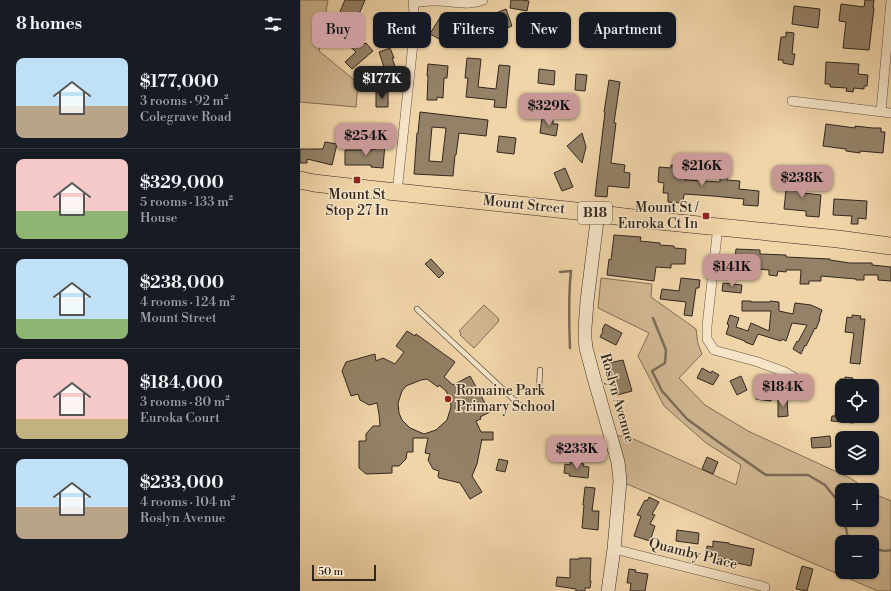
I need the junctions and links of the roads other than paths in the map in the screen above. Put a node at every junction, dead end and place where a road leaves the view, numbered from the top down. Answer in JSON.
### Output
{"nodes":[{"id":1,"x":482,"y":0,"type":"edge"},
{"id":2,"x":891,"y":1,"type":"edge"},
{"id":3,"x":413,"y":2,"type":"edge"},
{"id":4,"x":414,"y":12,"type":"edge"},
{"id":5,"x":413,"y":48,"type":"edge"},
{"id":6,"x":792,"y":101,"type":"dead end"},
{"id":7,"x":881,"y":111,"type":"junction"},
{"id":8,"x":891,"y":113,"type":"edge"},
{"id":9,"x":300,"y":180,"type":"edge"},
{"id":10,"x":397,"y":192,"type":"junction"},
{"id":11,"x":598,"y":214,"type":"junction"},
{"id":12,"x":719,"y":226,"type":"junction"},
{"id":13,"x":891,"y":246,"type":"edge"},
{"id":14,"x":417,"y":309,"type":"dead end"},
{"id":15,"x":540,"y":370,"type":"dead end"},
{"id":16,"x":805,"y":384,"type":"dead end"},
{"id":17,"x":539,"y":389,"type":"dead end"},
{"id":18,"x":524,"y":409,"type":"dead end"},
{"id":19,"x":614,"y":548,"type":"junction"},
{"id":20,"x":765,"y":587,"type":"dead end"},
{"id":21,"x":608,"y":591,"type":"edge"}],
"edges":[{"from":1,"to":3,"type":"street"},
{"from":2,"to":7,"type":"street"},
{"from":3,"to":4,"type":"street"},
{"from":5,"to":10,"type":"street"},
{"from":6,"to":7,"type":"street"},
{"from":7,"to":8,"type":"street"},
{"from":9,"to":10,"type":"highway","name":"Mount Street","number":"B18"},
{"from":10,"to":11,"type":"highway","name":"Mount Street","number":"B18"},
{"from":11,"to":12,"type":"highway","name":"Mount Street","number":"B18"},
{"from":11,"to":19,"type":"street","name":"Roslyn Avenue"},
{"from":12,"to":13,"type":"highway","name":"Mount Street","number":"B18"},
{"from":12,"to":16,"type":"street"},
{"from":14,"to":18,"type":"lane"},
{"from":15,"to":17,"type":"lane"},
{"from":19,"to":20,"type":"street","name":"Quamby Place"},
{"from":19,"to":21,"type":"street","name":"Roslyn Avenue"}]}
